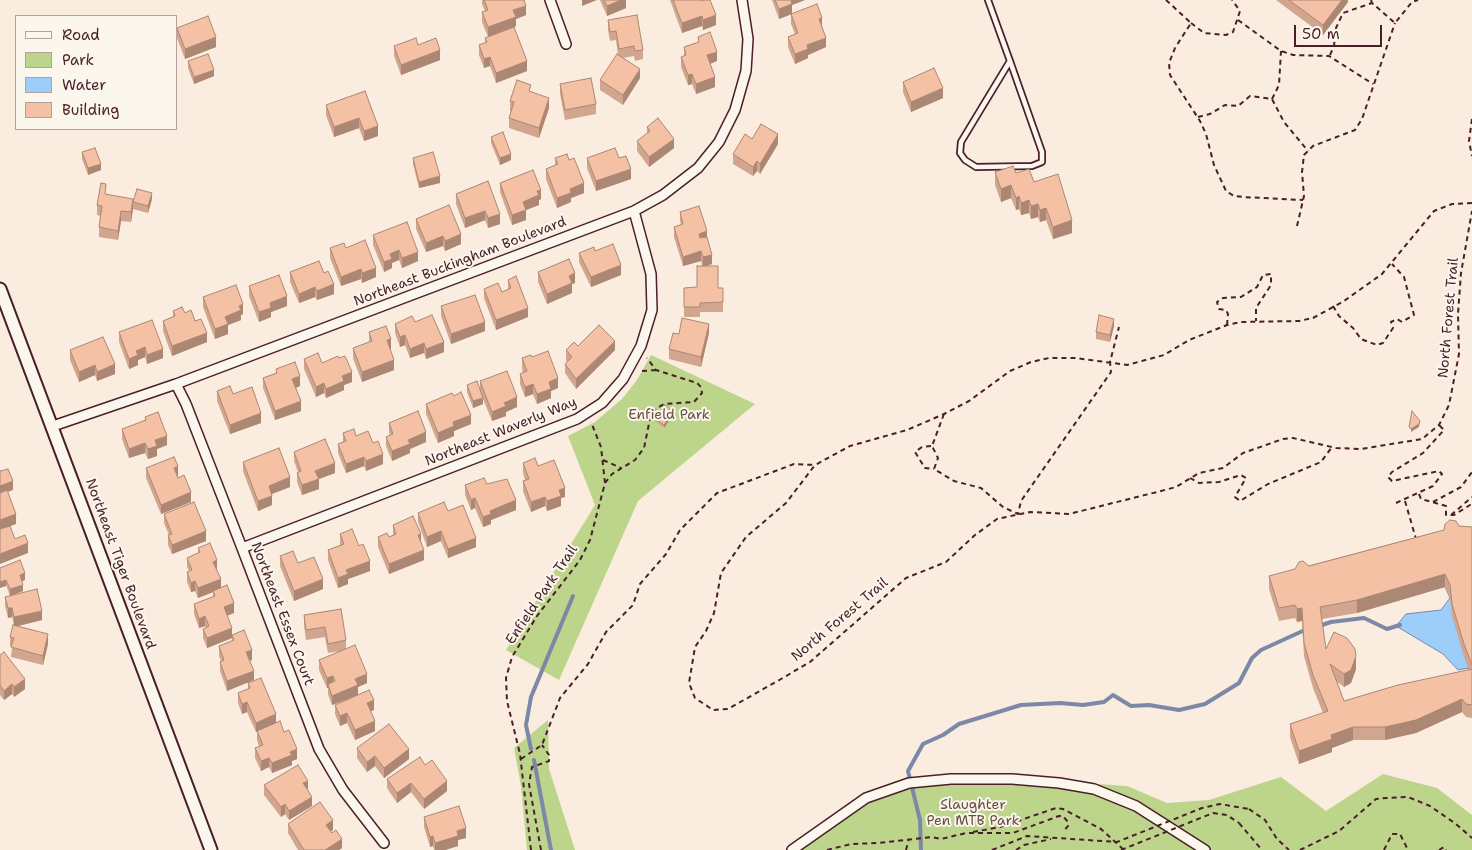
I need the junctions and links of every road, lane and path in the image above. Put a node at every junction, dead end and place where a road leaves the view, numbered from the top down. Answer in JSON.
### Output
{"nodes":[{"id":1,"x":550,"y":0,"type":"edge"},
{"id":2,"x":742,"y":0,"type":"edge"},
{"id":3,"x":988,"y":0,"type":"edge"},
{"id":4,"x":1166,"y":0,"type":"edge"},
{"id":5,"x":1232,"y":0,"type":"edge"},
{"id":6,"x":1418,"y":0,"type":"edge"},
{"id":7,"x":1371,"y":2,"type":"edge"},
{"id":8,"x":1338,"y":6,"type":"edge"},
{"id":9,"x":1343,"y":13,"type":"junction"},
{"id":10,"x":1238,"y":20,"type":"junction"},
{"id":11,"x":1395,"y":23,"type":"junction"},
{"id":12,"x":1192,"y":24,"type":"junction"},
{"id":13,"x":566,"y":44,"type":"dead end"},
{"id":14,"x":1281,"y":51,"type":"junction"},
{"id":15,"x":1329,"y":56,"type":"junction"},
{"id":16,"x":1010,"y":61,"type":"junction"},
{"id":17,"x":1372,"y":84,"type":"junction"},
{"id":18,"x":1272,"y":99,"type":"junction"},
{"id":19,"x":1198,"y":117,"type":"junction"},
{"id":20,"x":1472,"y":119,"type":"edge"},
{"id":21,"x":1308,"y":150,"type":"junction"},
{"id":22,"x":1472,"y":156,"type":"edge"},
{"id":23,"x":1303,"y":200,"type":"junction"},
{"id":24,"x":1472,"y":203,"type":"edge"},
{"id":25,"x":634,"y":211,"type":"junction"},
{"id":26,"x":1472,"y":211,"type":"edge"},
{"id":27,"x":1297,"y":226,"type":"dead end"},
{"id":28,"x":1392,"y":264,"type":"junction"},
{"id":29,"x":0,"y":289,"type":"edge"},
{"id":30,"x":1334,"y":306,"type":"junction"},
{"id":31,"x":1256,"y":321,"type":"junction"},
{"id":32,"x":1228,"y":325,"type":"junction"},
{"id":33,"x":1119,"y":327,"type":"dead end"},
{"id":34,"x":648,"y":358,"type":"dead end"},
{"id":35,"x":1110,"y":362,"type":"junction"},
{"id":36,"x":656,"y":370,"type":"junction"},
{"id":37,"x":642,"y":371,"type":"dead end"},
{"id":38,"x":176,"y":384,"type":"junction"},
{"id":39,"x":587,"y":412,"type":"junction"},
{"id":40,"x":944,"y":414,"type":"junction"},
{"id":41,"x":1439,"y":425,"type":"junction"},
{"id":42,"x":53,"y":426,"type":"junction"},
{"id":43,"x":932,"y":446,"type":"junction"},
{"id":44,"x":1332,"y":447,"type":"junction"},
{"id":45,"x":602,"y":459,"type":"junction"},
{"id":46,"x":815,"y":465,"type":"junction"},
{"id":47,"x":622,"y":468,"type":"junction"},
{"id":48,"x":934,"y":469,"type":"junction"},
{"id":49,"x":1472,"y":472,"type":"edge"},
{"id":50,"x":1190,"y":478,"type":"junction"},
{"id":51,"x":605,"y":483,"type":"junction"},
{"id":52,"x":1419,"y":494,"type":"junction"},
{"id":53,"x":1472,"y":497,"type":"edge"},
{"id":54,"x":1405,"y":501,"type":"junction"},
{"id":55,"x":1396,"y":503,"type":"dead end"},
{"id":56,"x":1432,"y":503,"type":"junction"},
{"id":57,"x":1472,"y":508,"type":"edge"},
{"id":58,"x":1018,"y":514,"type":"junction"},
{"id":59,"x":1451,"y":515,"type":"junction"},
{"id":60,"x":1418,"y":546,"type":"edge"},
{"id":61,"x":242,"y":548,"type":"junction"},
{"id":62,"x":542,"y":745,"type":"junction"},
{"id":63,"x":521,"y":759,"type":"junction"},
{"id":64,"x":1062,"y":832,"type":"dead end"},
{"id":65,"x":966,"y":834,"type":"junction"},
{"id":66,"x":1472,"y":838,"type":"edge"},
{"id":67,"x":909,"y":839,"type":"junction"},
{"id":68,"x":1051,"y":839,"type":"dead end"},
{"id":69,"x":384,"y":843,"type":"dead end"},
{"id":70,"x":211,"y":850,"type":"edge"},
{"id":71,"x":531,"y":850,"type":"edge"},
{"id":72,"x":542,"y":850,"type":"edge"},
{"id":73,"x":792,"y":850,"type":"edge"},
{"id":74,"x":827,"y":850,"type":"edge"},
{"id":75,"x":906,"y":850,"type":"edge"},
{"id":76,"x":992,"y":850,"type":"edge"},
{"id":77,"x":1016,"y":850,"type":"edge"},
{"id":78,"x":1122,"y":850,"type":"edge"},
{"id":79,"x":1205,"y":850,"type":"edge"},
{"id":80,"x":1262,"y":850,"type":"edge"},
{"id":81,"x":1289,"y":850,"type":"edge"},
{"id":82,"x":1300,"y":850,"type":"edge"},
{"id":83,"x":1384,"y":850,"type":"edge"},
{"id":84,"x":1408,"y":850,"type":"edge"},
{"id":85,"x":1439,"y":850,"type":"edge"},
{"id":86,"x":1446,"y":850,"type":"edge"}],
"edges":[{"from":1,"to":13,"type":"street"},
{"from":2,"to":25,"type":"street","name":"Northeast Buckingham Boulevard"},
{"from":3,"to":16,"type":"lane"},
{"from":4,"to":12,"type":"path"},
{"from":5,"to":10,"type":"path"},
{"from":6,"to":11,"type":"path"},
{"from":7,"to":9,"type":"path"},
{"from":7,"to":11,"type":"path"},
{"from":8,"to":9,"type":"path"},
{"from":9,"to":15,"type":"path"},
{"from":10,"to":12,"type":"path"},
{"from":10,"to":14,"type":"path"},
{"from":11,"to":17,"type":"path"},
{"from":12,"to":19,"type":"path"},
{"from":14,"to":15,"type":"path"},
{"from":14,"to":18,"type":"path"},
{"from":15,"to":17,"type":"path"},
{"from":16,"to":16,"type":"lane"},
{"from":17,"to":21,"type":"path"},
{"from":18,"to":19,"type":"path"},
{"from":18,"to":21,"type":"path"},
{"from":19,"to":23,"type":"path"},
{"from":20,"to":22,"type":"path"},
{"from":21,"to":23,"type":"path"},
{"from":23,"to":27,"type":"path"},
{"from":24,"to":28,"type":"path","name":"North Forest Trail"},
{"from":25,"to":38,"type":"street","name":"Northeast Buckingham Boulevard"},
{"from":25,"to":39,"type":"street","name":"Northeast Waverly Way"},
{"from":26,"to":41,"type":"path","name":"North Forest Trail"},
{"from":28,"to":30,"type":"path","name":"North Forest Trail"},
{"from":28,"to":30,"type":"path"},
{"from":29,"to":42,"type":"street","name":"Northeast Tiger Boulevard"},
{"from":30,"to":31,"type":"path","name":"North Forest Trail"},
{"from":31,"to":32,"type":"path","name":"North Forest Trail"},
{"from":31,"to":32,"type":"path"},
{"from":32,"to":35,"type":"path","name":"North Forest Trail"},
{"from":33,"to":35,"type":"path"},
{"from":34,"to":36,"type":"path"},
{"from":35,"to":40,"type":"path","name":"North Forest Trail"},
{"from":35,"to":58,"type":"path"},
{"from":36,"to":37,"type":"path"},
{"from":36,"to":47,"type":"path"},
{"from":38,"to":42,"type":"street","name":"Northeast Buckingham Boulevard"},
{"from":38,"to":61,"type":"street","name":"Northeast Essex Court"},
{"from":39,"to":45,"type":"path","name":"Enfield Park Trail"},
{"from":39,"to":61,"type":"street","name":"Northeast Waverly Way"},
{"from":40,"to":43,"type":"path"},
{"from":40,"to":46,"type":"path","name":"North Forest Trail"},
{"from":41,"to":44,"type":"path","name":"North Forest Trail"},
{"from":41,"to":52,"type":"path","name":"North Forest Trail"},
{"from":42,"to":70,"type":"street","name":"Northeast Tiger Boulevard"},
{"from":43,"to":48,"type":"path"},
{"from":43,"to":48,"type":"path"},
{"from":44,"to":50,"type":"path","name":"North Forest Trail"},
{"from":44,"to":50,"type":"path"},
{"from":45,"to":47,"type":"path"},
{"from":45,"to":51,"type":"path","name":"Enfield Park Trail"},
{"from":46,"to":58,"type":"path","name":"North Forest Trail"},
{"from":46,"to":62,"type":"path"},
{"from":47,"to":51,"type":"path"},
{"from":48,"to":58,"type":"path"},
{"from":49,"to":56,"type":"path"},
{"from":50,"to":58,"type":"path","name":"North Forest Trail"},
{"from":51,"to":63,"type":"path","name":"Enfield Park Trail"},
{"from":52,"to":54,"type":"path","name":"North Forest Trail"},
{"from":52,"to":56,"type":"path"},
{"from":53,"to":59,"type":"path"},
{"from":54,"to":55,"type":"path","name":"North Forest Trail"},
{"from":54,"to":60,"type":"path"},
{"from":56,"to":59,"type":"path"},
{"from":57,"to":59,"type":"path"},
{"from":61,"to":69,"type":"street","name":"Northeast Essex Court"},
{"from":62,"to":63,"type":"path"},
{"from":62,"to":72,"type":"path"},
{"from":63,"to":71,"type":"path","name":"Enfield Park Trail"},
{"from":64,"to":65,"type":"path"},
{"from":65,"to":67,"type":"path"},
{"from":65,"to":78,"type":"path"},
{"from":66,"to":82,"type":"path"},
{"from":67,"to":74,"type":"path"},
{"from":67,"to":75,"type":"path"},
{"from":68,"to":77,"type":"path"},
{"from":73,"to":79,"type":"street"},
{"from":76,"to":81,"type":"path","bridge":true},
{"from":78,"to":80,"type":"path","bridge":true},
{"from":83,"to":84,"type":"path"},
{"from":85,"to":86,"type":"path"}]}
